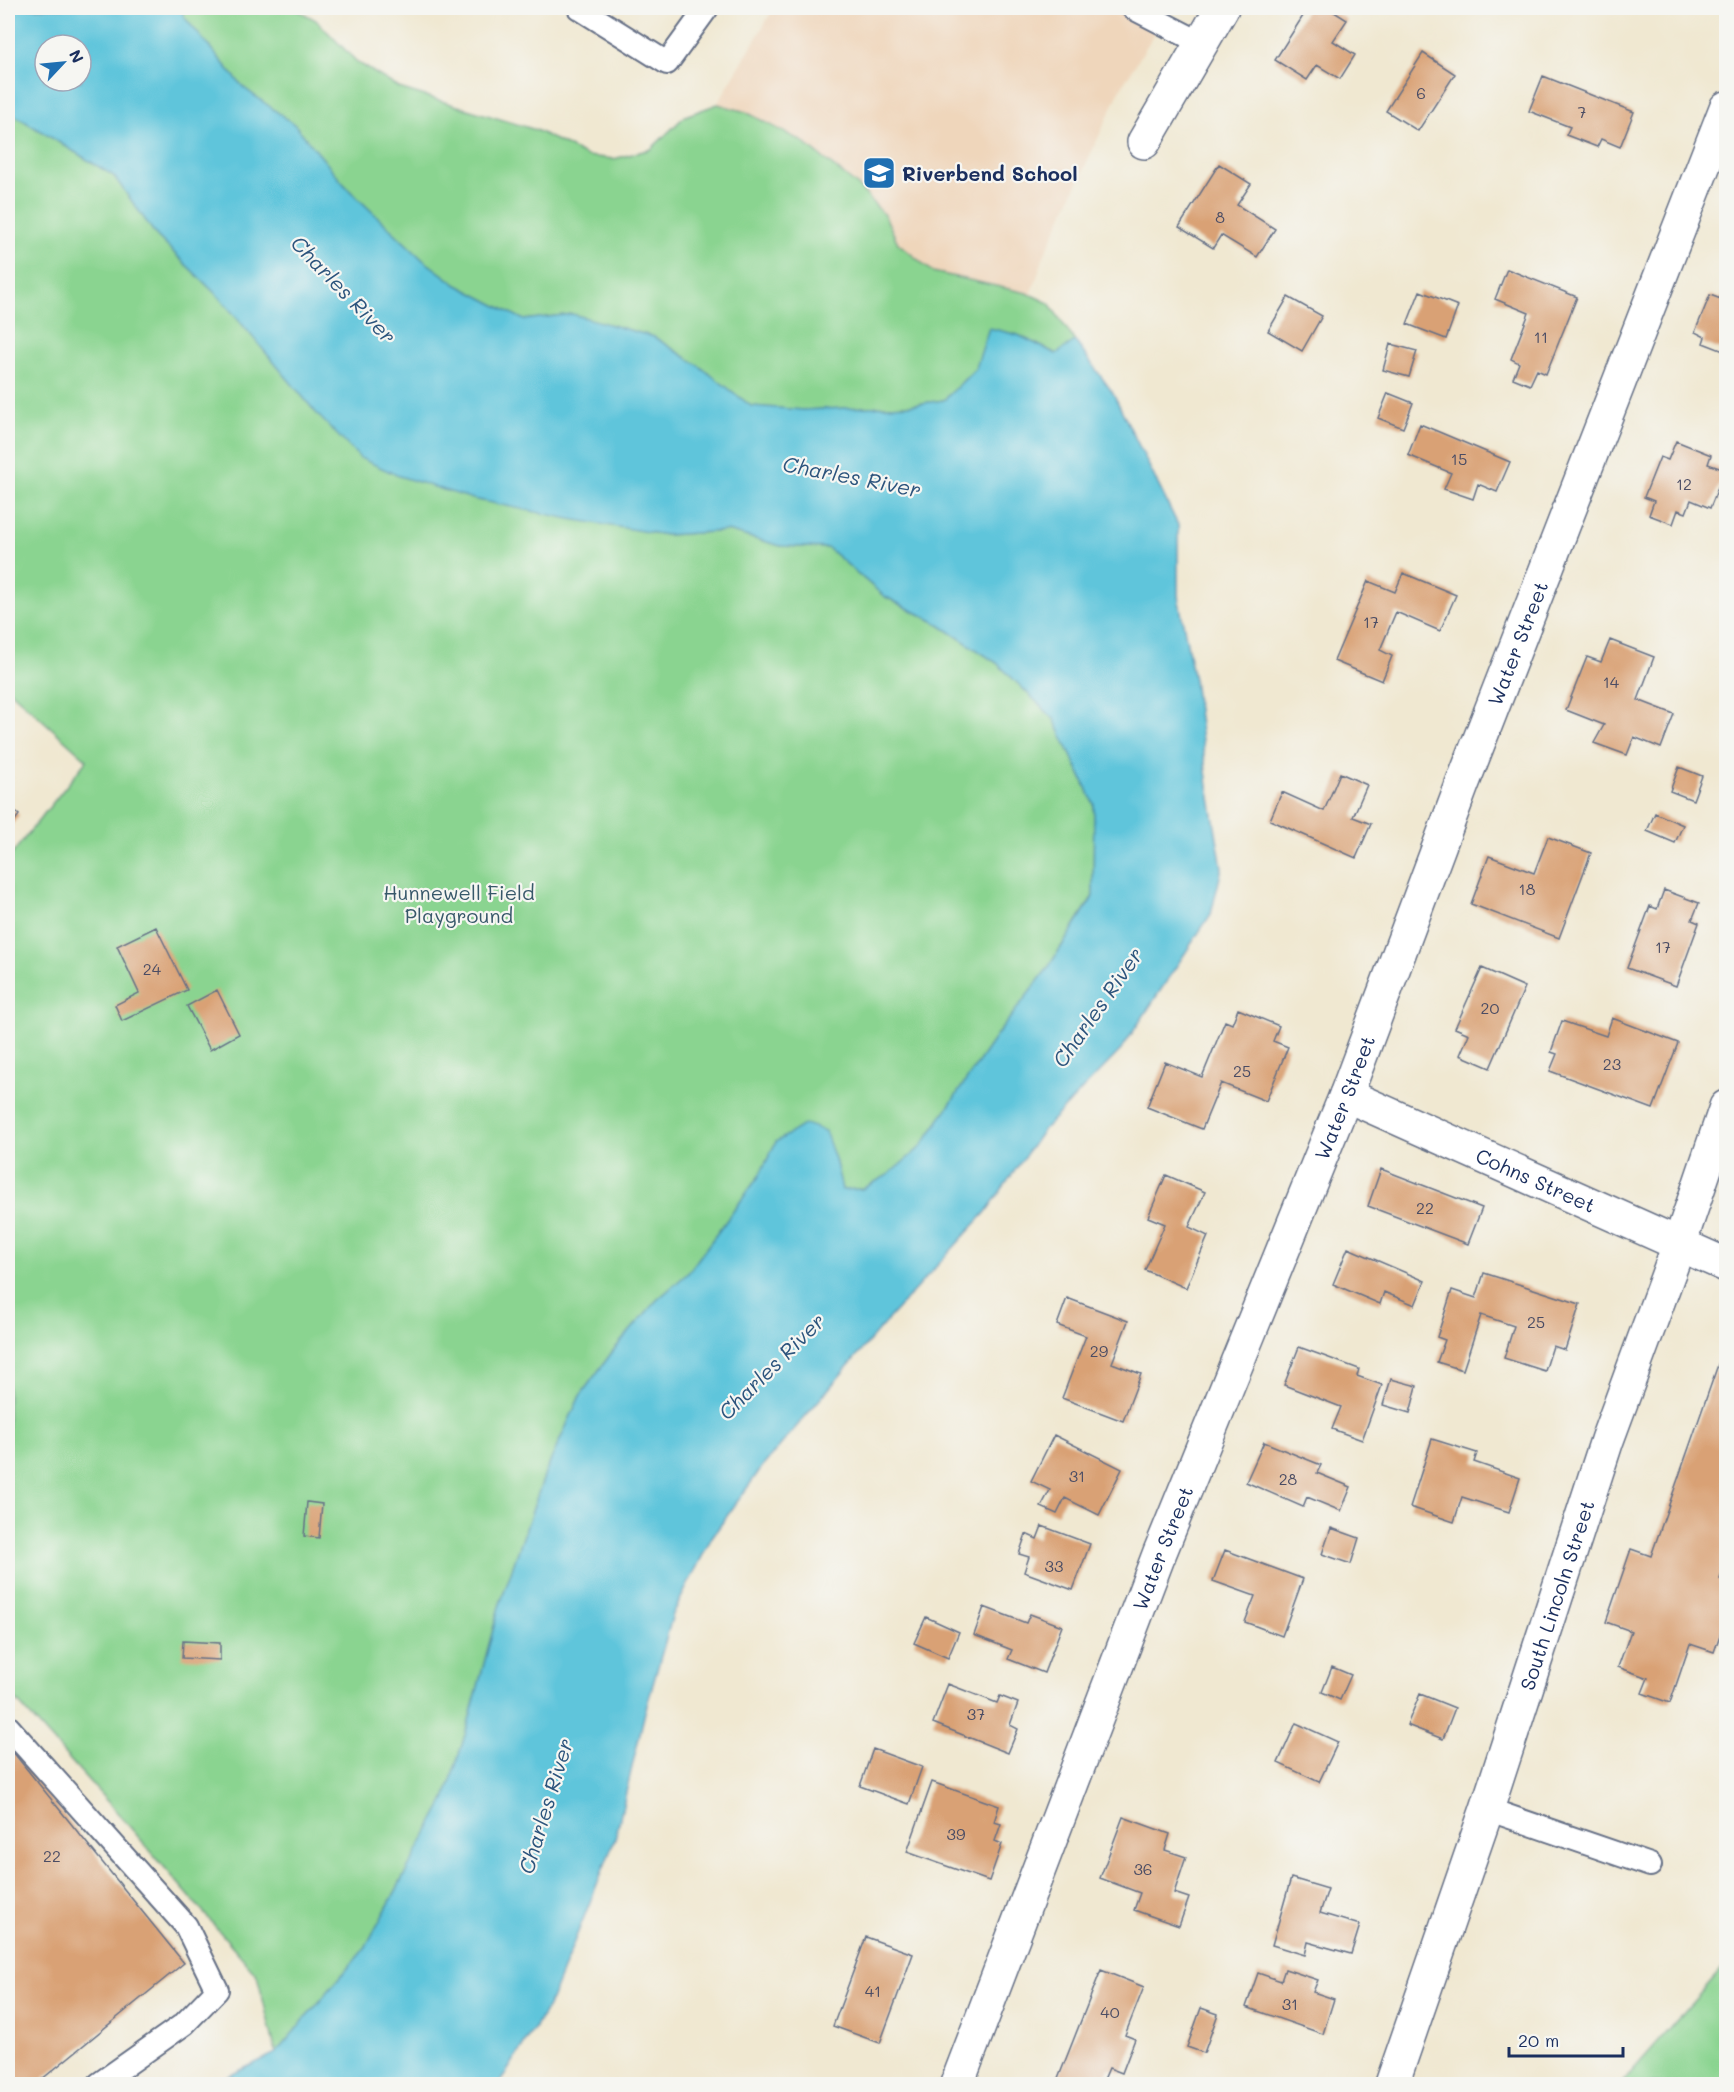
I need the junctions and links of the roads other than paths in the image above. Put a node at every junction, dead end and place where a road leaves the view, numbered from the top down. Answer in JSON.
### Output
{"nodes":[{"id":1,"x":579,"y":8,"type":"edge"},
{"id":2,"x":707,"y":8,"type":"edge"},
{"id":3,"x":1133,"y":8,"type":"edge"},
{"id":4,"x":1222,"y":8,"type":"edge"},
{"id":5,"x":1201,"y":43,"type":"junction"},
{"id":6,"x":1726,"y":108,"type":"edge"},
{"id":7,"x":1144,"y":142,"type":"dead end"},
{"id":8,"x":1346,"y":1095,"type":"junction"},
{"id":9,"x":1726,"y":1107,"type":"edge"},
{"id":10,"x":1679,"y":1245,"type":"junction"},
{"id":11,"x":1726,"y":1265,"type":"edge"},
{"id":12,"x":8,"y":1727,"type":"edge"},
{"id":13,"x":1487,"y":1809,"type":"junction"},
{"id":14,"x":1650,"y":1865,"type":"dead end"},
{"id":15,"x":99,"y":2085,"type":"edge"},
{"id":16,"x":957,"y":2085,"type":"edge"},
{"id":17,"x":1392,"y":2085,"type":"edge"}],
"edges":[{"from":1,"to":2,"type":"lane"},
{"from":3,"to":5,"type":"lane"},
{"from":4,"to":5,"type":"street"},
{"from":5,"to":7,"type":"street"},
{"from":6,"to":8,"type":"street","name":"Water Street"},
{"from":8,"to":10,"type":"street","name":"Cohns Street"},
{"from":8,"to":16,"type":"street","name":"Water Street"},
{"from":9,"to":10,"type":"street","name":"South Lincoln Street"},
{"from":10,"to":11,"type":"street","name":"Cohns Street"},
{"from":10,"to":13,"type":"street","name":"South Lincoln Street"},
{"from":12,"to":15,"type":"lane"},
{"from":13,"to":14,"type":"lane"},
{"from":13,"to":17,"type":"street","name":"South Lincoln Street"}]}
